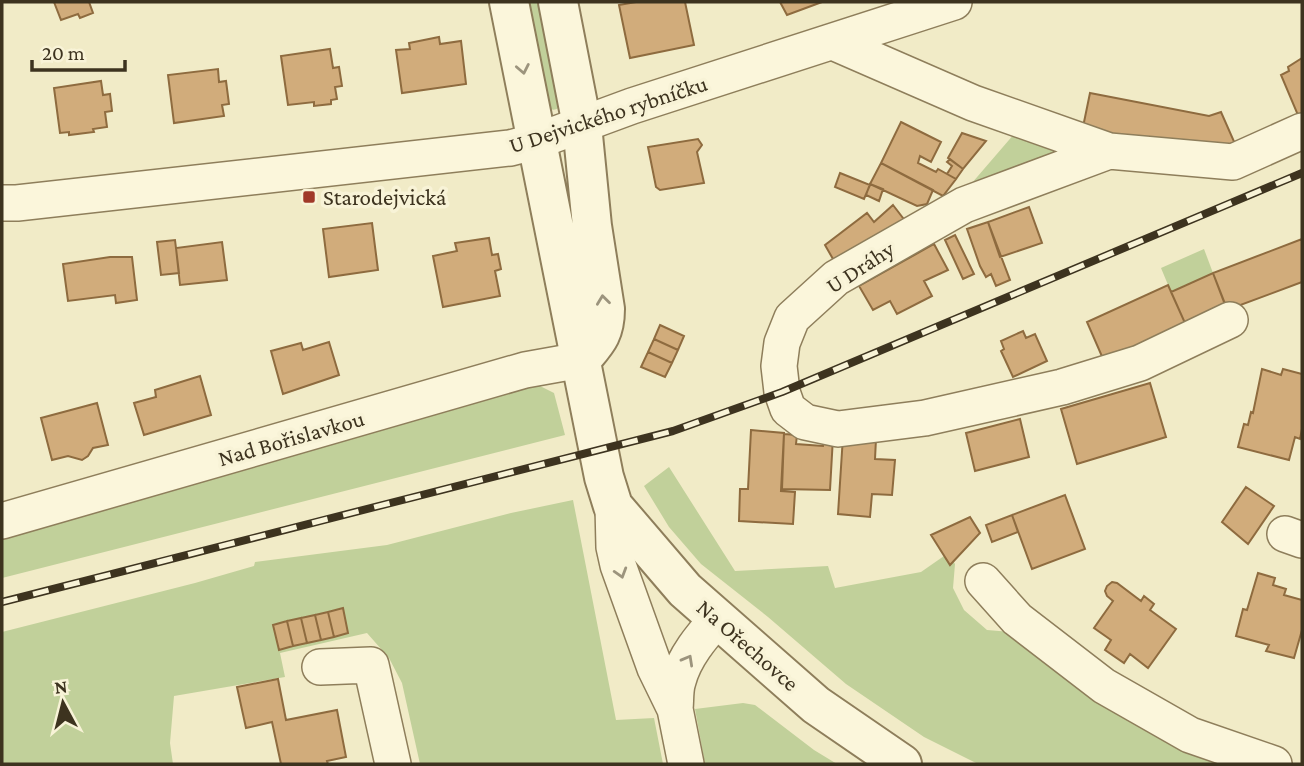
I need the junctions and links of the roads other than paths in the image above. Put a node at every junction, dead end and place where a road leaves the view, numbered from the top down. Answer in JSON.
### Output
{"nodes":[{"id":1,"x":509,"y":2,"type":"edge"},
{"id":2,"x":558,"y":2,"type":"edge"},
{"id":3,"x":954,"y":2,"type":"edge"},
{"id":4,"x":833,"y":42,"type":"junction"},
{"id":5,"x":582,"y":125,"type":"junction"},
{"id":6,"x":1302,"y":131,"type":"edge"},
{"id":7,"x":537,"y":141,"type":"junction"},
{"id":8,"x":1109,"y":151,"type":"junction"},
{"id":9,"x":2,"y":203,"type":"edge"},
{"id":10,"x":1230,"y":320,"type":"dead end"},
{"id":11,"x":581,"y":360,"type":"junction"},
{"id":12,"x":613,"y":506,"type":"junction"},
{"id":13,"x":2,"y":521,"type":"edge"},
{"id":14,"x":983,"y":580,"type":"dead end"},
{"id":15,"x":718,"y":618,"type":"junction"},
{"id":16,"x":320,"y":667,"type":"dead end"},
{"id":17,"x":675,"y":709,"type":"junction"},
{"id":18,"x":393,"y":764,"type":"edge"},
{"id":19,"x":686,"y":764,"type":"edge"},
{"id":20,"x":902,"y":764,"type":"edge"},
{"id":21,"x":1274,"y":764,"type":"edge"}],
"edges":[{"from":1,"to":7,"type":"street","one_way":true},
{"from":2,"to":5,"type":"street"},
{"from":3,"to":4,"type":"street","name":"U Dejvického rybníčku"},
{"from":4,"to":5,"type":"street","name":"U Dejvického rybníčku"},
{"from":4,"to":8,"type":"street"},
{"from":5,"to":7,"type":"street","name":"U Dejvického rybníčku"},
{"from":11,"to":5,"type":"street","one_way":true},
{"from":6,"to":8,"type":"street","name":"U Dráhy"},
{"from":7,"to":9,"type":"street","name":"U Dejvického rybníčku"},
{"from":7,"to":11,"type":"street"},
{"from":8,"to":10,"type":"street","name":"U Dráhy"},
{"from":11,"to":12,"type":"street"},
{"from":11,"to":13,"type":"street","name":"Nad Bořislavkou"},
{"from":12,"to":15,"type":"street","name":"Na Ořechovce"},
{"from":12,"to":17,"type":"street","one_way":true},
{"from":14,"to":21,"type":"street"},
{"from":17,"to":15,"type":"street","one_way":true},
{"from":15,"to":20,"type":"street","name":"Na Ořechovce"},
{"from":16,"to":18,"type":"street"},
{"from":17,"to":19,"type":"street"}]}
